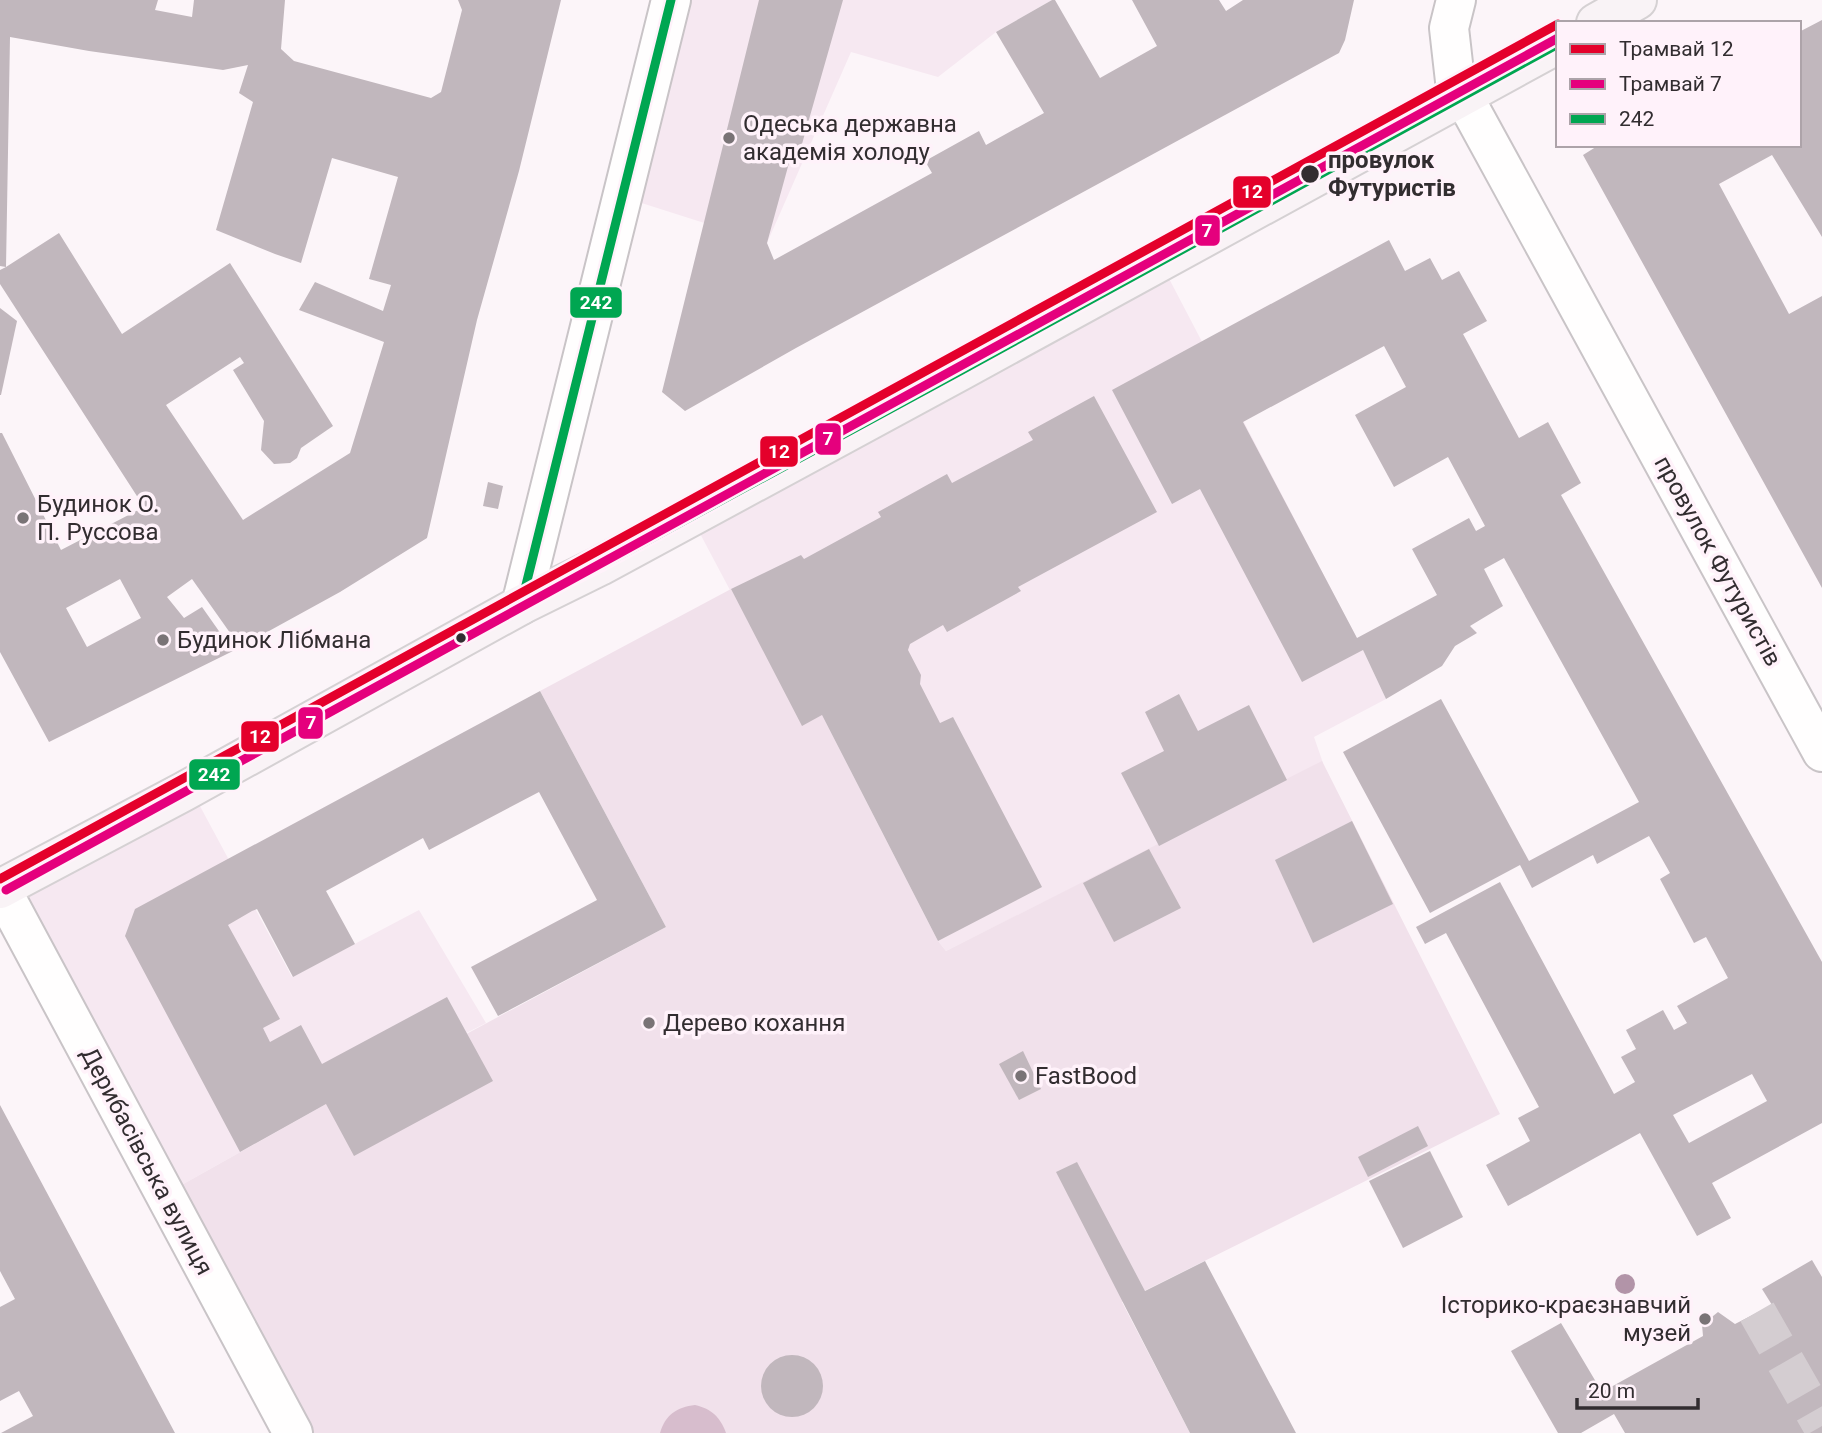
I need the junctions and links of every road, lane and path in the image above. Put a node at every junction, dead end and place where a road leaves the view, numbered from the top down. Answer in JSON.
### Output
{"nodes":[{"id":1,"x":671,"y":0,"type":"edge"},
{"id":2,"x":1456,"y":0,"type":"edge"},
{"id":3,"x":1637,"y":0,"type":"edge"},
{"id":4,"x":1600,"y":21,"type":"edge"},
{"id":5,"x":1556,"y":45,"type":"edge"},
{"id":6,"x":1468,"y":105,"type":"junction"},
{"id":7,"x":521,"y":606,"type":"junction"},
{"id":8,"x":1822,"y":752,"type":"edge"},
{"id":9,"x":0,"y":888,"type":"edge"},
{"id":10,"x":293,"y":1433,"type":"edge"}],
"edges":[{"from":1,"to":7,"type":"street"},
{"from":2,"to":6,"type":"street","name":"провулок Футуристів"},
{"from":3,"to":4,"type":"main road"},
{"from":5,"to":6,"type":"main road"},
{"from":6,"to":7,"type":"main road"},
{"from":6,"to":8,"type":"street","name":"провулок Футуристів"},
{"from":7,"to":9,"type":"main road"},
{"from":9,"to":10,"type":"street","name":"Дерибасівська вулиця"}]}
